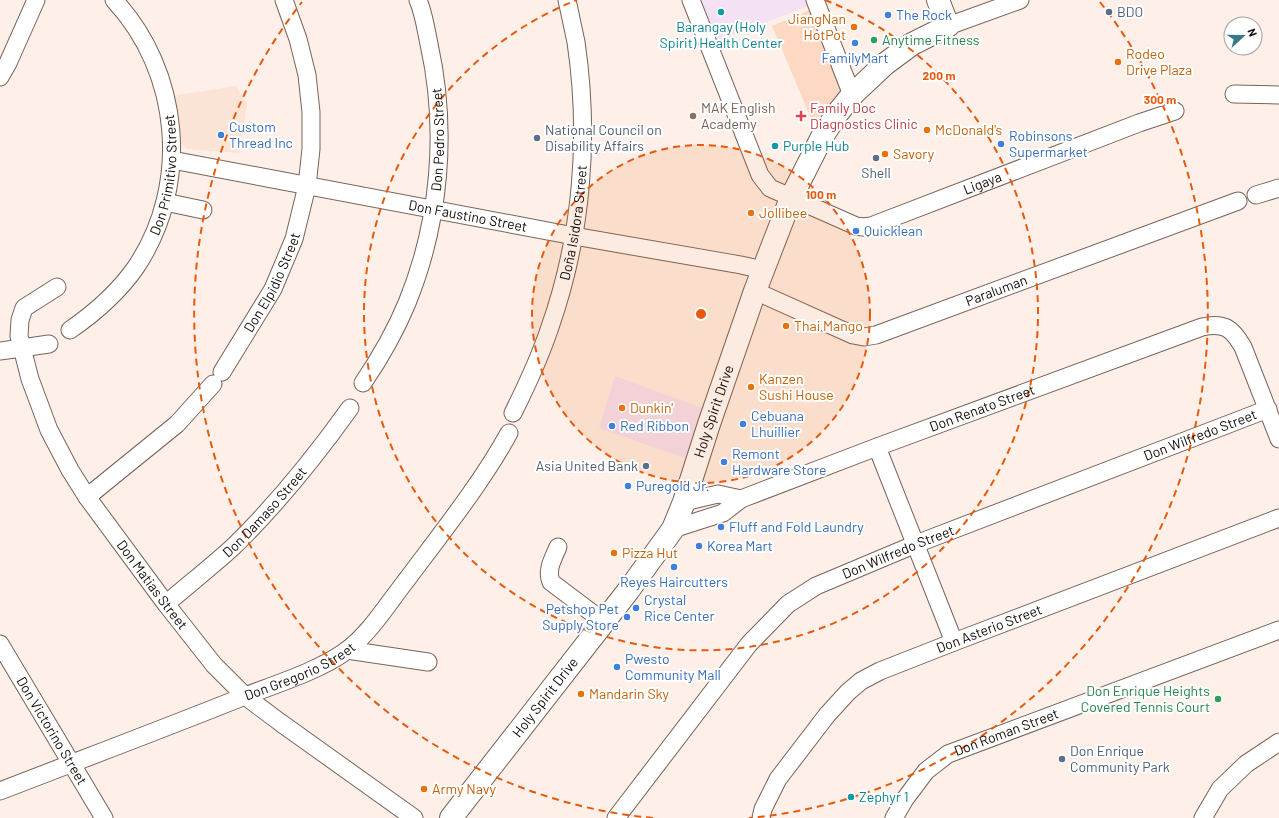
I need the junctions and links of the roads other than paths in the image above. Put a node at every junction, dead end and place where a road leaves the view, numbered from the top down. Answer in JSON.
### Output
{"nodes":[{"id":1,"x":36,"y":0,"type":"edge"},
{"id":2,"x":114,"y":0,"type":"edge"},
{"id":3,"x":284,"y":0,"type":"edge"},
{"id":4,"x":418,"y":0,"type":"edge"},
{"id":5,"x":567,"y":0,"type":"edge"},
{"id":6,"x":691,"y":0,"type":"edge"},
{"id":7,"x":815,"y":0,"type":"edge"},
{"id":8,"x":938,"y":0,"type":"edge"},
{"id":9,"x":1020,"y":0,"type":"edge"},
{"id":10,"x":948,"y":26,"type":"junction"},
{"id":11,"x":0,"y":77,"type":"edge"},
{"id":12,"x":1234,"y":94,"type":"dead end"},
{"id":13,"x":852,"y":95,"type":"junction"},
{"id":14,"x":1279,"y":95,"type":"edge"},
{"id":15,"x":1175,"y":111,"type":"dead end"},
{"id":16,"x":172,"y":160,"type":"junction"},
{"id":17,"x":307,"y":186,"type":"junction"},
{"id":18,"x":1279,"y":188,"type":"edge"},
{"id":19,"x":1256,"y":194,"type":"dead end"},
{"id":20,"x":791,"y":198,"type":"junction"},
{"id":21,"x":1238,"y":201,"type":"dead end"},
{"id":22,"x":165,"y":202,"type":"junction"},
{"id":23,"x":434,"y":209,"type":"junction"},
{"id":24,"x":203,"y":210,"type":"dead end"},
{"id":25,"x":574,"y":236,"type":"junction"},
{"id":26,"x":763,"y":270,"type":"junction"},
{"id":27,"x":57,"y":287,"type":"dead end"},
{"id":28,"x":755,"y":291,"type":"junction"},
{"id":29,"x":70,"y":330,"type":"dead end"},
{"id":30,"x":49,"y":344,"type":"dead end"},
{"id":31,"x":22,"y":349,"type":"junction"},
{"id":32,"x":0,"y":351,"type":"edge"},
{"id":33,"x":363,"y":383,"type":"dead end"},
{"id":34,"x":350,"y":408,"type":"dead end"},
{"id":35,"x":1268,"y":409,"type":"junction"},
{"id":36,"x":513,"y":413,"type":"dead end"},
{"id":37,"x":509,"y":433,"type":"dead end"},
{"id":38,"x":1279,"y":439,"type":"edge"},
{"id":39,"x":877,"y":447,"type":"junction"},
{"id":40,"x":87,"y":497,"type":"junction"},
{"id":41,"x":741,"y":499,"type":"junction"},
{"id":42,"x":684,"y":502,"type":"junction"},
{"id":43,"x":1279,"y":518,"type":"edge"},
{"id":44,"x":673,"y":529,"type":"junction"},
{"id":45,"x":916,"y":544,"type":"junction"},
{"id":46,"x":558,"y":547,"type":"dead end"},
{"id":47,"x":166,"y":604,"type":"junction"},
{"id":48,"x":604,"y":622,"type":"junction"},
{"id":49,"x":1279,"y":630,"type":"edge"},
{"id":50,"x":954,"y":642,"type":"junction"},
{"id":51,"x":0,"y":644,"type":"edge"},
{"id":52,"x":347,"y":650,"type":"junction"},
{"id":53,"x":428,"y":662,"type":"dead end"},
{"id":54,"x":245,"y":696,"type":"junction"},
{"id":55,"x":1279,"y":742,"type":"edge"},
{"id":56,"x":72,"y":764,"type":"junction"},
{"id":57,"x":0,"y":791,"type":"edge"},
{"id":58,"x":623,"y":815,"type":"edge"},
{"id":59,"x":104,"y":818,"type":"edge"},
{"id":60,"x":414,"y":818,"type":"edge"},
{"id":61,"x":451,"y":818,"type":"edge"},
{"id":62,"x":761,"y":818,"type":"edge"},
{"id":63,"x":894,"y":818,"type":"edge"},
{"id":64,"x":1203,"y":818,"type":"edge"}],
"edges":[{"from":1,"to":11,"type":"street"},
{"from":2,"to":16,"type":"street","name":"Don Primitivo Street"},
{"from":3,"to":17,"type":"street","name":"Don Elpidio Street"},
{"from":4,"to":23,"type":"street","name":"Don Pedro Street"},
{"from":5,"to":25,"type":"street","name":"Doña Isidora Street"},
{"from":6,"to":20,"type":"street","name":"Ligaya"},
{"from":7,"to":13,"type":"street"},
{"from":8,"to":10,"type":"main road"},
{"from":9,"to":10,"type":"street"},
{"from":10,"to":13,"type":"main road","name":"Holy Spirit Drive"},
{"from":12,"to":14,"type":"street"},
{"from":13,"to":20,"type":"main road","name":"Holy Spirit Drive"},
{"from":15,"to":20,"type":"street","name":"Ligaya"},
{"from":16,"to":17,"type":"street","name":"Don Faustino Street"},
{"from":16,"to":22,"type":"street","name":"Don Primitivo Street"},
{"from":17,"to":23,"type":"street","name":"Don Faustino Street"},
{"from":17,"to":40,"type":"street","name":"Don Elpidio Street"},
{"from":18,"to":19,"type":"street"},
{"from":20,"to":26,"type":"main road","name":"Holy Spirit Drive"},
{"from":21,"to":28,"type":"street","name":"Paraluman"},
{"from":22,"to":24,"type":"street"},
{"from":22,"to":29,"type":"street","name":"Don Primitivo Street"},
{"from":23,"to":25,"type":"street","name":"Don Faustino Street"},
{"from":23,"to":33,"type":"street"},
{"from":25,"to":26,"type":"street","name":"Don Faustino Street"},
{"from":25,"to":36,"type":"street","name":"Doña Isidora Street"},
{"from":26,"to":28,"type":"main road","name":"Holy Spirit Drive"},
{"from":27,"to":31,"type":"street","name":"Don Matias Street"},
{"from":28,"to":42,"type":"main road","name":"Holy Spirit Drive"},
{"from":30,"to":31,"type":"street"},
{"from":31,"to":32,"type":"street"},
{"from":31,"to":40,"type":"street","name":"Don Matias Street"},
{"from":34,"to":47,"type":"street","name":"Don Damaso Street"},
{"from":35,"to":38,"type":"street"},
{"from":35,"to":39,"type":"street","name":"Don Renato Street"},
{"from":35,"to":45,"type":"street","name":"Don Wilfredo Street"},
{"from":37,"to":52,"type":"street","name":"Don Gregorio Street"},
{"from":39,"to":41,"type":"street","name":"Don Renato Street"},
{"from":39,"to":45,"type":"street"},
{"from":40,"to":47,"type":"street","name":"Don Matias Street"},
{"from":41,"to":42,"type":"street"},
{"from":41,"to":44,"type":"street","name":"Don Renato Street"},
{"from":42,"to":44,"type":"main road","name":"Holy Spirit Drive"},
{"from":43,"to":50,"type":"street","name":"Don Asterio Street"},
{"from":44,"to":48,"type":"main road","name":"Holy Spirit Drive"},
{"from":45,"to":50,"type":"street"},
{"from":45,"to":58,"type":"street","name":"Don Wilfredo Street"},
{"from":46,"to":48,"type":"street"},
{"from":47,"to":54,"type":"street","name":"Don Matias Street"},
{"from":48,"to":61,"type":"main road","name":"Holy Spirit Drive"},
{"from":49,"to":63,"type":"street","name":"Don Roman Street"},
{"from":50,"to":62,"type":"street","name":"Don Asterio Street"},
{"from":51,"to":56,"type":"street","name":"Don Victorino Street"},
{"from":52,"to":53,"type":"street"},
{"from":52,"to":54,"type":"street","name":"Don Gregorio Street"},
{"from":54,"to":56,"type":"street","name":"Don Gregorio Street"},
{"from":54,"to":60,"type":"street","name":"Don Matias Street"},
{"from":55,"to":64,"type":"street"},
{"from":56,"to":57,"type":"street","name":"Don Gregorio Street"},
{"from":56,"to":59,"type":"street","name":"Don Victorino Street"}]}
